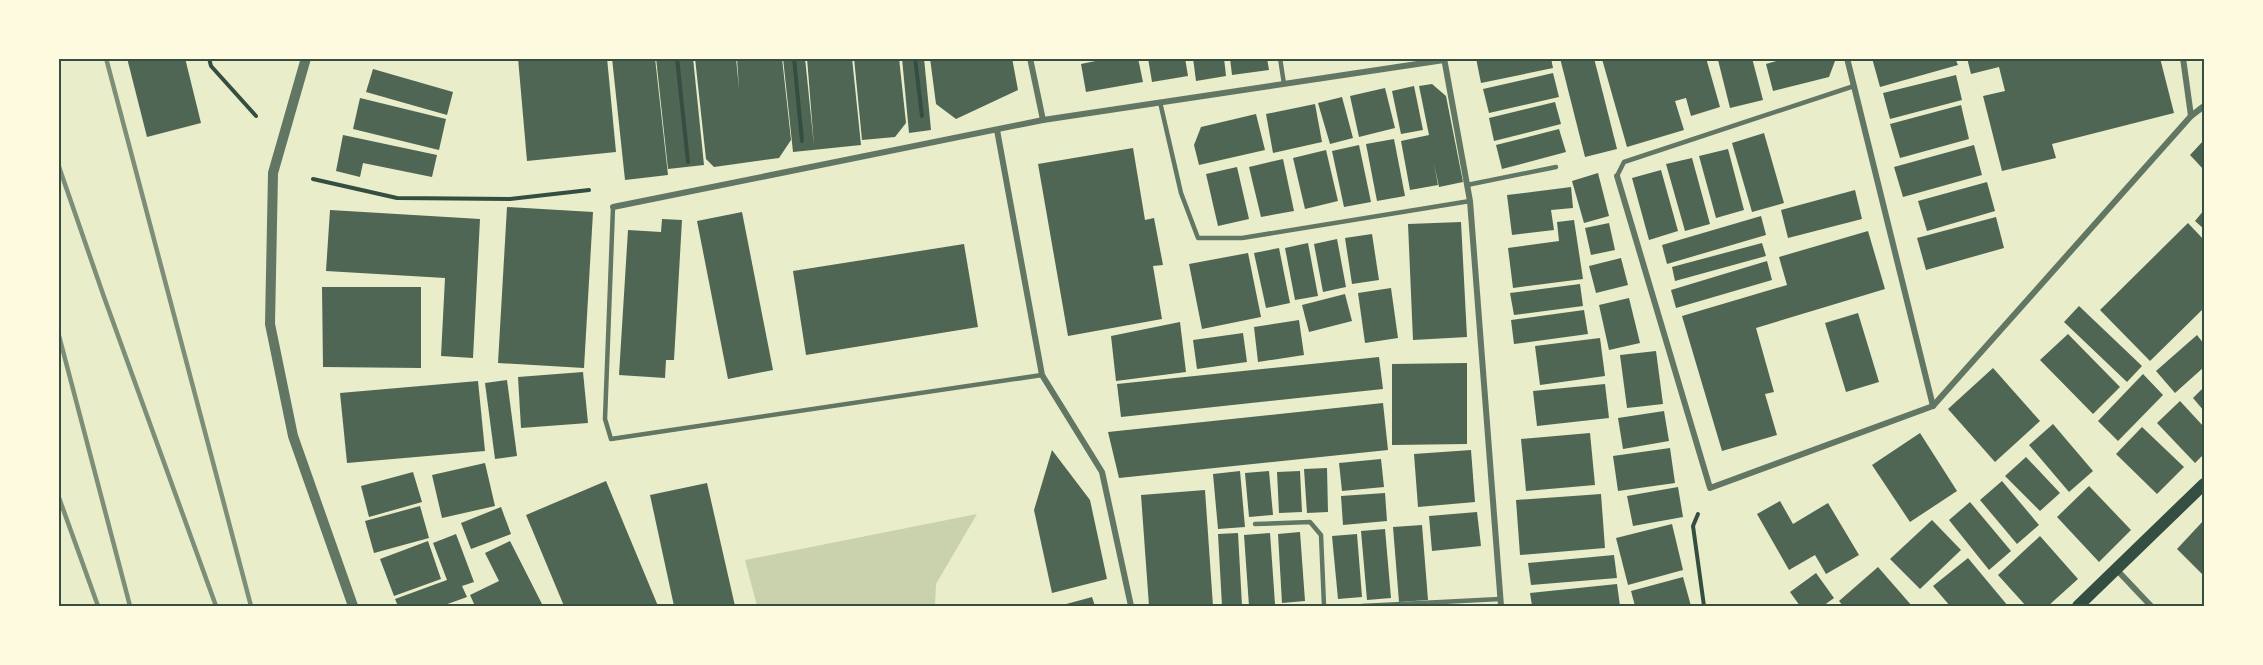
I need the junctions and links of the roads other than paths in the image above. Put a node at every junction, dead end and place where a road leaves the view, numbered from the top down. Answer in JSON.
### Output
{"nodes":[{"id":1,"x":306,"y":58,"type":"edge"},
{"id":2,"x":1030,"y":58,"type":"edge"},
{"id":3,"x":1280,"y":58,"type":"edge"},
{"id":4,"x":1847,"y":58,"type":"edge"},
{"id":5,"x":2183,"y":58,"type":"edge"},
{"id":6,"x":1444,"y":59,"type":"edge"},
{"id":7,"x":1284,"y":84,"type":"junction"},
{"id":8,"x":1854,"y":86,"type":"junction"},
{"id":9,"x":1160,"y":102,"type":"junction"},
{"id":10,"x":2205,"y":106,"type":"edge"},
{"id":11,"x":2191,"y":116,"type":"junction"},
{"id":12,"x":1042,"y":120,"type":"junction"},
{"id":13,"x":997,"y":130,"type":"junction"},
{"id":14,"x":1556,"y":167,"type":"dead end"},
{"id":15,"x":1617,"y":176,"type":"joint"},
{"id":16,"x":1467,"y":185,"type":"junction"},
{"id":17,"x":1470,"y":201,"type":"junction"},
{"id":18,"x":613,"y":207,"type":"joint"},
{"id":19,"x":1042,"y":375,"type":"junction"},
{"id":20,"x":1934,"y":405,"type":"junction"},
{"id":21,"x":2205,"y":484,"type":"edge"},
{"id":22,"x":1255,"y":524,"type":"dead end"},
{"id":23,"x":2116,"y":568,"type":"junction"},
{"id":24,"x":1501,"y":603,"type":"edge"},
{"id":25,"x":353,"y":606,"type":"edge"},
{"id":26,"x":1131,"y":606,"type":"edge"},
{"id":27,"x":1324,"y":606,"type":"edge"},
{"id":28,"x":1362,"y":606,"type":"edge"},
{"id":29,"x":2078,"y":606,"type":"edge"},
{"id":30,"x":2151,"y":606,"type":"edge"}],
"edges":[{"from":1,"to":25,"type":"street"},
{"from":2,"to":12,"type":"street"},
{"from":3,"to":7,"type":"lane"},
{"from":4,"to":8,"type":"street"},
{"from":5,"to":11,"type":"street"},
{"from":6,"to":7,"type":"street"},
{"from":6,"to":16,"type":"street"},
{"from":7,"to":9,"type":"street"},
{"from":8,"to":15,"type":"lane"},
{"from":8,"to":20,"type":"street"},
{"from":9,"to":12,"type":"street"},
{"from":9,"to":17,"type":"lane"},
{"from":10,"to":11,"type":"street"},
{"from":11,"to":20,"type":"street"},
{"from":12,"to":13,"type":"street"},
{"from":13,"to":18,"type":"street"},
{"from":13,"to":19,"type":"street"},
{"from":14,"to":16,"type":"lane"},
{"from":15,"to":20,"type":"street"},
{"from":16,"to":17,"type":"street"},
{"from":17,"to":24,"type":"street"},
{"from":18,"to":19,"type":"lane"},
{"from":19,"to":26,"type":"street"},
{"from":21,"to":23,"type":"main road"},
{"from":22,"to":27,"type":"lane"},
{"from":23,"to":29,"type":"main road"},
{"from":23,"to":30,"type":"street"},
{"from":24,"to":28,"type":"lane"}]}
